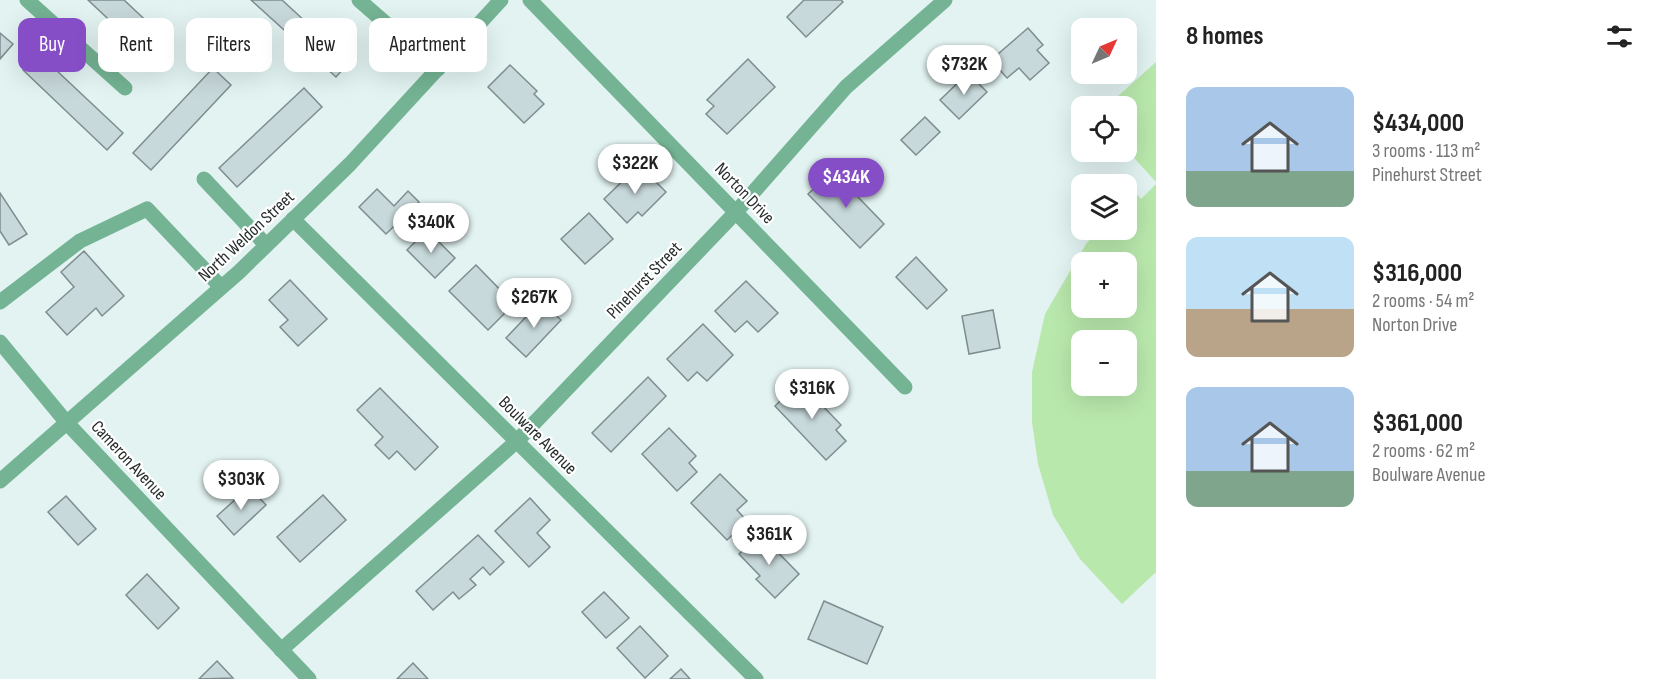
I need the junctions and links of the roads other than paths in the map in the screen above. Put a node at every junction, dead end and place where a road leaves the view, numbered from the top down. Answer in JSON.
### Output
{"nodes":[{"id":1,"x":27,"y":0,"type":"edge"},
{"id":2,"x":359,"y":0,"type":"edge"},
{"id":3,"x":501,"y":0,"type":"edge"},
{"id":4,"x":531,"y":0,"type":"edge"},
{"id":5,"x":945,"y":0,"type":"edge"},
{"id":6,"x":380,"y":18,"type":"edge"},
{"id":7,"x":485,"y":18,"type":"edge"},
{"id":8,"x":435,"y":72,"type":"edge"},
{"id":9,"x":125,"y":88,"type":"dead end"},
{"id":10,"x":204,"y":179,"type":"dead end"},
{"id":11,"x":736,"y":212,"type":"junction"},
{"id":12,"x":293,"y":219,"type":"junction"},
{"id":13,"x":266,"y":245,"type":"junction"},
{"id":14,"x":221,"y":287,"type":"junction"},
{"id":15,"x":0,"y":302,"type":"edge"},
{"id":16,"x":0,"y":342,"type":"edge"},
{"id":17,"x":905,"y":387,"type":"dead end"},
{"id":18,"x":67,"y":423,"type":"junction"},
{"id":19,"x":517,"y":441,"type":"junction"},
{"id":20,"x":0,"y":481,"type":"edge"},
{"id":21,"x":281,"y":650,"type":"junction"},
{"id":22,"x":309,"y":679,"type":"edge"},
{"id":23,"x":756,"y":679,"type":"edge"}],
"edges":[{"from":1,"to":9,"type":"street"},
{"from":2,"to":6,"type":"street"},
{"from":3,"to":7,"type":"street","name":"North Weldon Street"},
{"from":4,"to":11,"type":"street","name":"Norton Drive"},
{"from":5,"to":11,"type":"street","name":"Pinehurst Street"},
{"from":8,"to":12,"type":"street","name":"North Weldon Street"},
{"from":10,"to":13,"type":"street"},
{"from":11,"to":17,"type":"street","name":"Norton Drive"},
{"from":11,"to":19,"type":"street","name":"Pinehurst Street"},
{"from":12,"to":13,"type":"street","name":"North Weldon Street"},
{"from":12,"to":19,"type":"street","name":"Boulware Avenue"},
{"from":13,"to":14,"type":"street","name":"North Weldon Street"},
{"from":14,"to":15,"type":"street"},
{"from":14,"to":18,"type":"street","name":"North Weldon Street"},
{"from":16,"to":18,"type":"street","name":"Cameron Avenue"},
{"from":18,"to":20,"type":"street","name":"North Weldon Street"},
{"from":18,"to":21,"type":"street","name":"Cameron Avenue"},
{"from":19,"to":21,"type":"street","name":"Pinehurst Street"},
{"from":19,"to":23,"type":"street","name":"Boulware Avenue"},
{"from":21,"to":22,"type":"street","name":"Cameron Avenue"}]}
